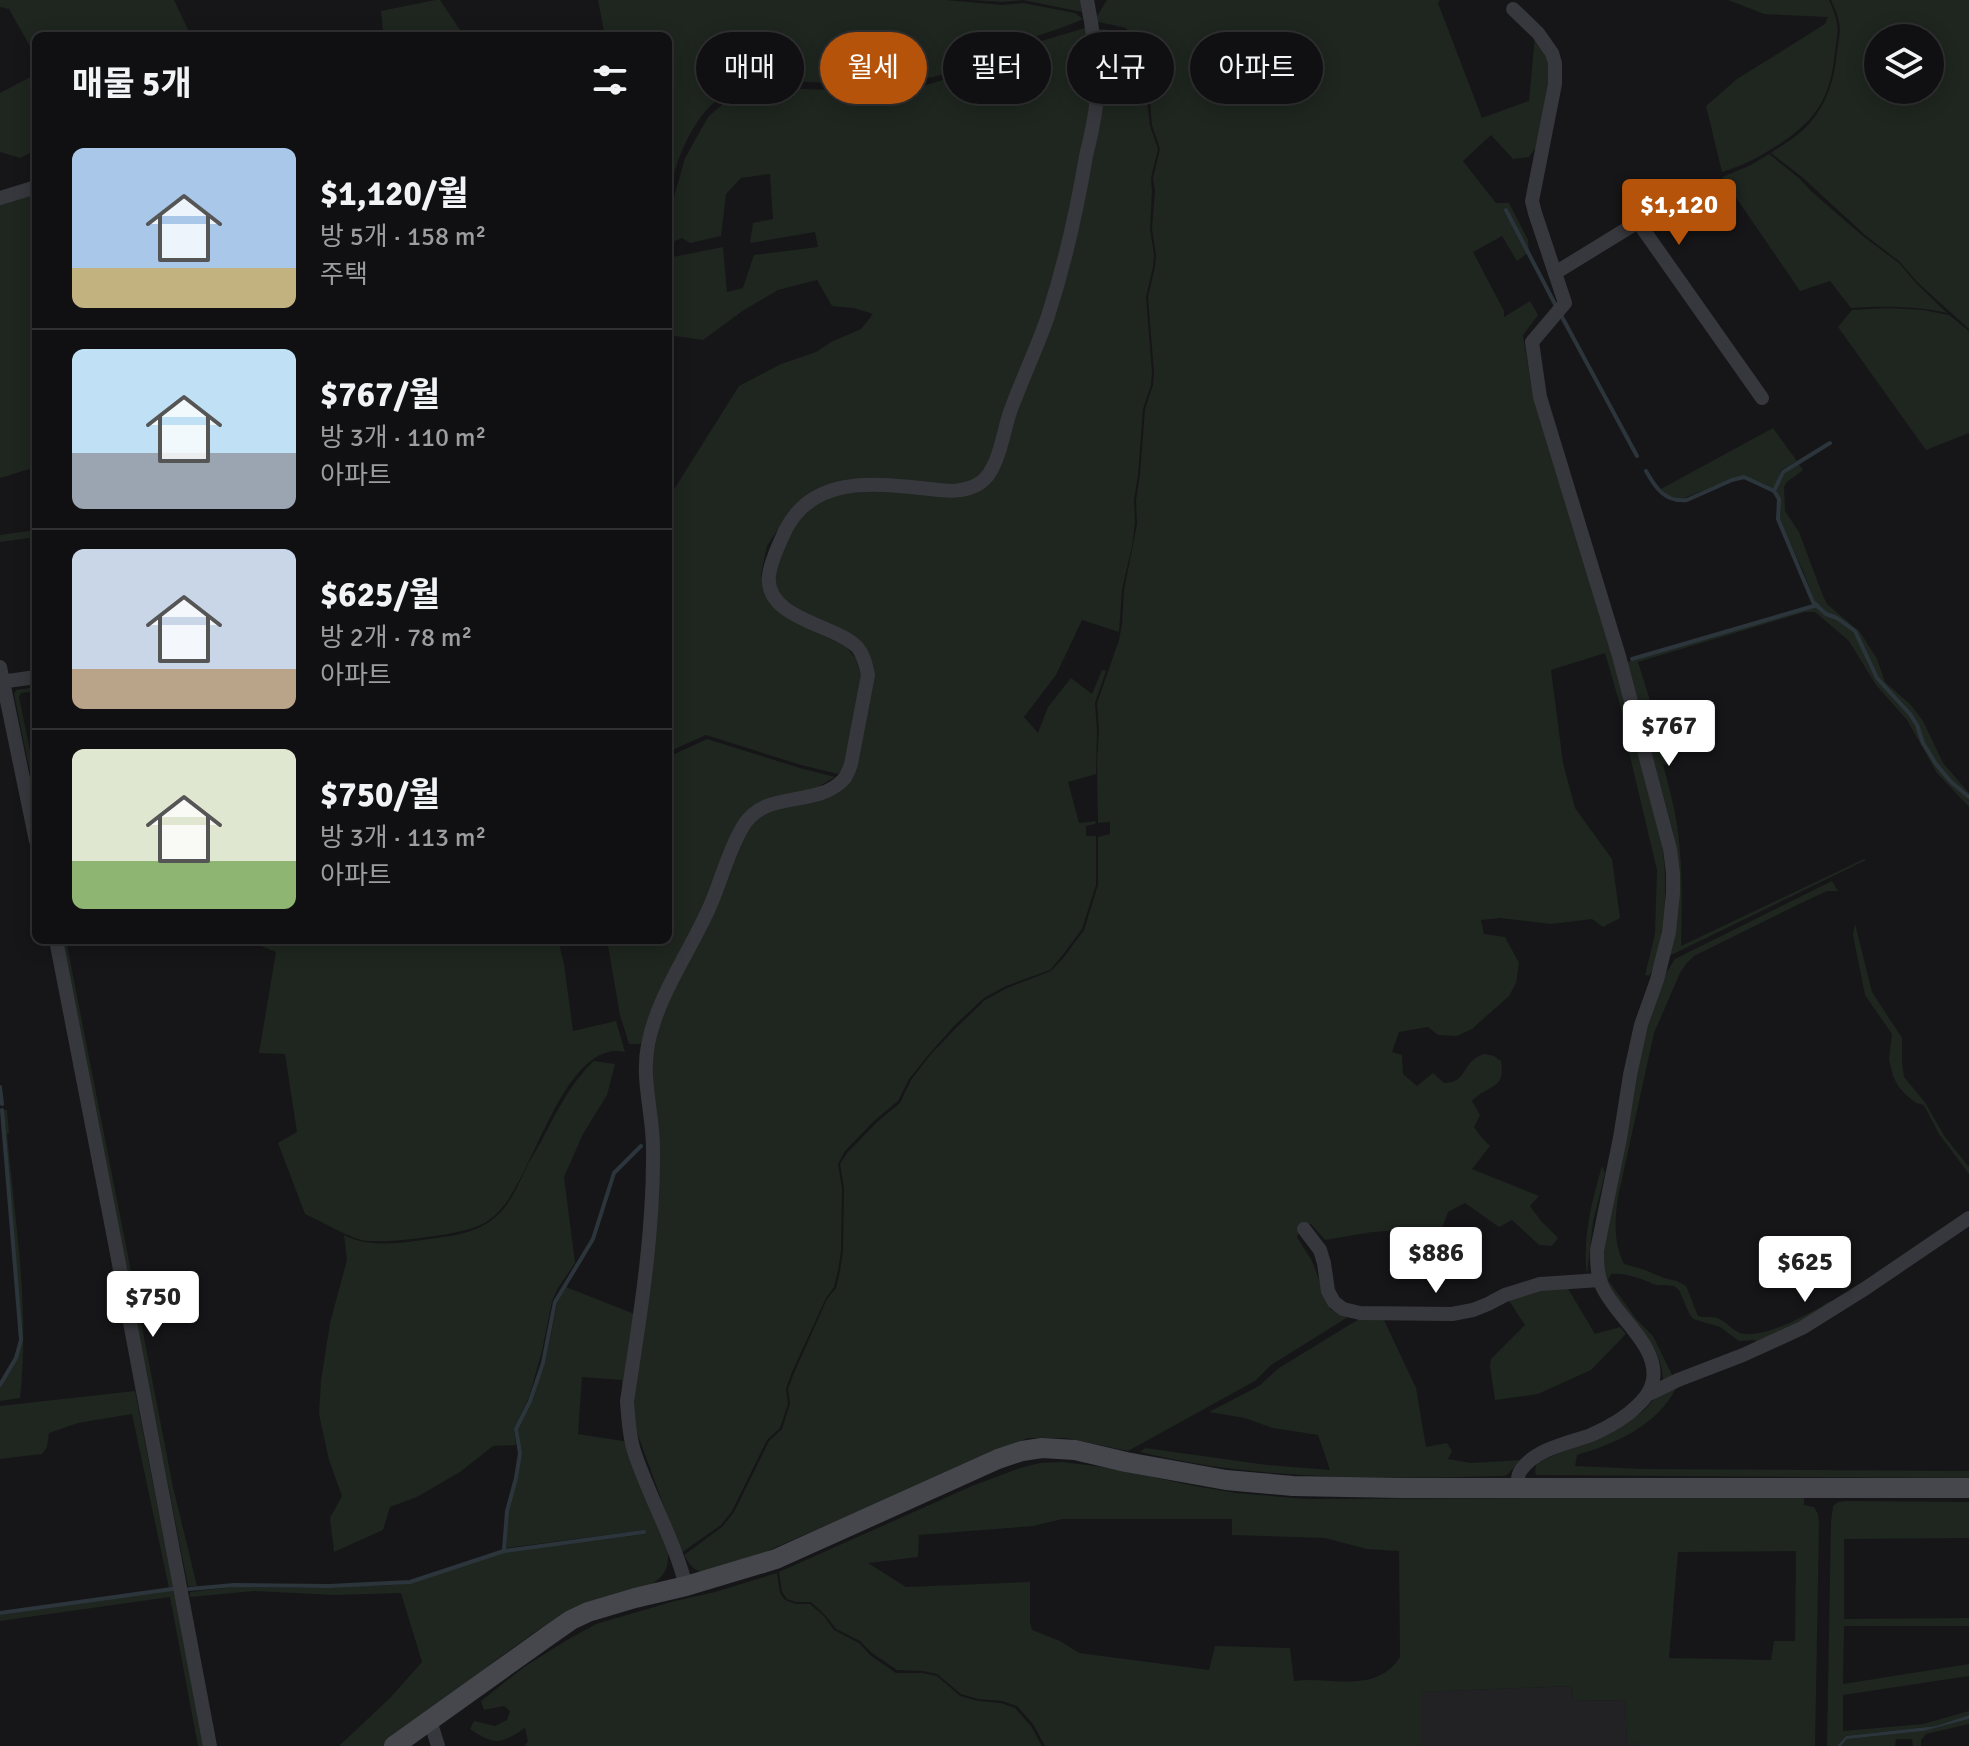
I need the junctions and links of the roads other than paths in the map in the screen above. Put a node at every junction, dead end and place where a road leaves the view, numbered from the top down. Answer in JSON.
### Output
{"nodes":[{"id":1,"x":1087,"y":0,"type":"edge"},
{"id":2,"x":1513,"y":9,"type":"dead end"},
{"id":3,"x":32,"y":188,"type":"edge"},
{"id":4,"x":0,"y":198,"type":"edge"},
{"id":5,"x":1555,"y":273,"type":"junction"},
{"id":6,"x":1762,"y":398,"type":"dead end"},
{"id":7,"x":1,"y":677,"type":"edge"},
{"id":8,"x":32,"y":677,"type":"edge"},
{"id":9,"x":32,"y":822,"type":"edge"},
{"id":10,"x":57,"y":944,"type":"edge"},
{"id":11,"x":1969,"y":1218,"type":"edge"},
{"id":12,"x":1304,"y":1229,"type":"dead end"},
{"id":13,"x":1600,"y":1280,"type":"junction"},
{"id":14,"x":1647,"y":1395,"type":"junction"},
{"id":15,"x":1517,"y":1488,"type":"junction"},
{"id":16,"x":1969,"y":1488,"type":"edge"},
{"id":17,"x":686,"y":1586,"type":"junction"},
{"id":18,"x":430,"y":1720,"type":"junction"},
{"id":19,"x":210,"y":1746,"type":"edge"},
{"id":20,"x":394,"y":1746,"type":"edge"},
{"id":21,"x":438,"y":1746,"type":"edge"}],
"edges":[{"from":1,"to":17,"type":"street"},
{"from":2,"to":5,"type":"street"},
{"from":3,"to":4,"type":"street"},
{"from":5,"to":6,"type":"street"},
{"from":5,"to":13,"type":"street"},
{"from":7,"to":8,"type":"street"},
{"from":7,"to":9,"type":"street"},
{"from":10,"to":19,"type":"street"},
{"from":11,"to":14,"type":"street"},
{"from":12,"to":13,"type":"street"},
{"from":13,"to":14,"type":"street"},
{"from":14,"to":15,"type":"street"},
{"from":15,"to":16,"type":"main road"},
{"from":15,"to":17,"type":"main road"},
{"from":17,"to":18,"type":"main road"},
{"from":18,"to":20,"type":"main road"},
{"from":18,"to":21,"type":"street"}]}
